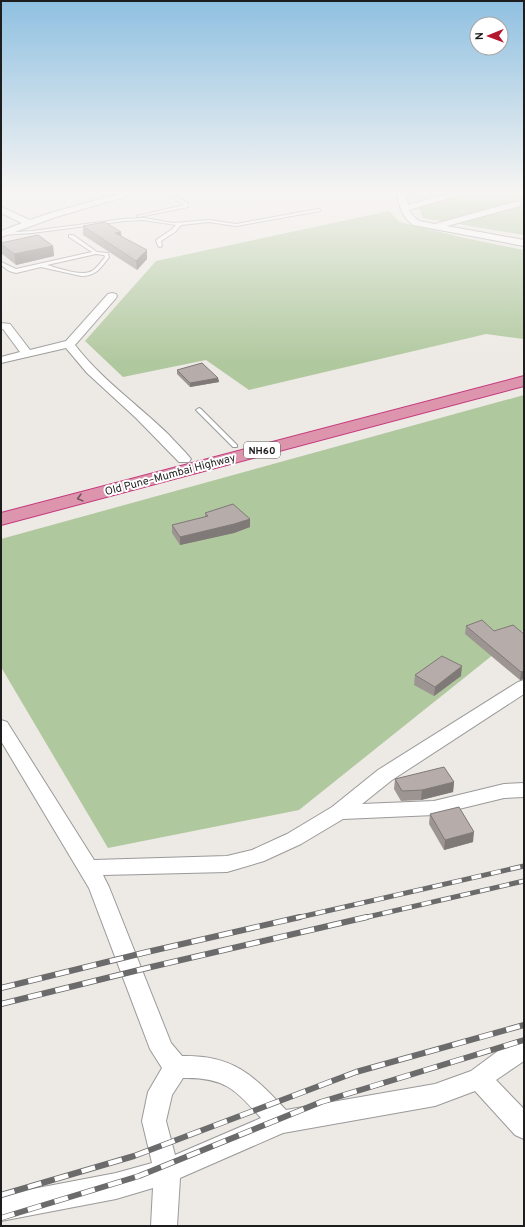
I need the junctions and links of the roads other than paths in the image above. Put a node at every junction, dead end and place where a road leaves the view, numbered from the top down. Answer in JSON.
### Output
{"nodes":[{"id":1,"x":89,"y":248,"type":"edge"},
{"id":2,"x":96,"y":253,"type":"junction"},
{"id":3,"x":1,"y":263,"type":"edge"},
{"id":4,"x":43,"y":266,"type":"junction"},
{"id":5,"x":112,"y":296,"type":"dead end"},
{"id":6,"x":1,"y":326,"type":"edge"},
{"id":7,"x":69,"y":344,"type":"junction"},
{"id":8,"x":27,"y":354,"type":"junction"},
{"id":9,"x":1,"y":360,"type":"edge"},
{"id":10,"x":524,"y":372,"type":"edge"},
{"id":11,"x":524,"y":381,"type":"edge"},
{"id":12,"x":199,"y":410,"type":"dead end"},
{"id":13,"x":235,"y":446,"type":"junction"},
{"id":14,"x":184,"y":459,"type":"junction"},
{"id":15,"x":1,"y":505,"type":"edge"},
{"id":16,"x":1,"y":519,"type":"edge"},
{"id":17,"x":524,"y":686,"type":"edge"},
{"id":18,"x":1,"y":726,"type":"edge"},
{"id":19,"x":524,"y":790,"type":"edge"},
{"id":20,"x":339,"y":812,"type":"junction"},
{"id":21,"x":88,"y":868,"type":"junction"},
{"id":22,"x":524,"y":1049,"type":"edge"},
{"id":23,"x":176,"y":1067,"type":"junction"},
{"id":24,"x":479,"y":1079,"type":"junction"},
{"id":25,"x":281,"y":1122,"type":"junction"},
{"id":26,"x":524,"y":1127,"type":"edge"},
{"id":27,"x":167,"y":1170,"type":"junction"},
{"id":28,"x":1,"y":1208,"type":"edge"},
{"id":29,"x":164,"y":1226,"type":"edge"}],
"edges":[{"from":1,"to":2,"type":"lane"},
{"from":2,"to":4,"type":"lane"},
{"from":2,"to":4,"type":"lane"},
{"from":3,"to":4,"type":"lane"},
{"from":5,"to":7,"type":"street"},
{"from":6,"to":8,"type":"street"},
{"from":7,"to":8,"type":"street"},
{"from":7,"to":14,"type":"street"},
{"from":8,"to":9,"type":"street"},
{"from":10,"to":13,"type":"highway","name":"Old Pune–Mumbai Highway","number":"NH60"},
{"from":11,"to":16,"type":"highway","name":"Old Pune–Mumbai Highway","number":"NH60","one_way":true},
{"from":12,"to":13,"type":"lane"},
{"from":13,"to":14,"type":"highway","name":"Old Pune–Mumbai Highway","number":"NH60"},
{"from":14,"to":15,"type":"highway","name":"Old Pune–Mumbai Highway","number":"NH60"},
{"from":17,"to":20,"type":"street"},
{"from":18,"to":21,"type":"street"},
{"from":19,"to":20,"type":"street"},
{"from":20,"to":21,"type":"street"},
{"from":21,"to":23,"type":"street"},
{"from":22,"to":24,"type":"street"},
{"from":23,"to":25,"type":"street"},
{"from":23,"to":27,"type":"street"},
{"from":24,"to":25,"type":"street"},
{"from":24,"to":26,"type":"street"},
{"from":25,"to":27,"type":"street"},
{"from":27,"to":28,"type":"street"},
{"from":27,"to":29,"type":"street"}]}
